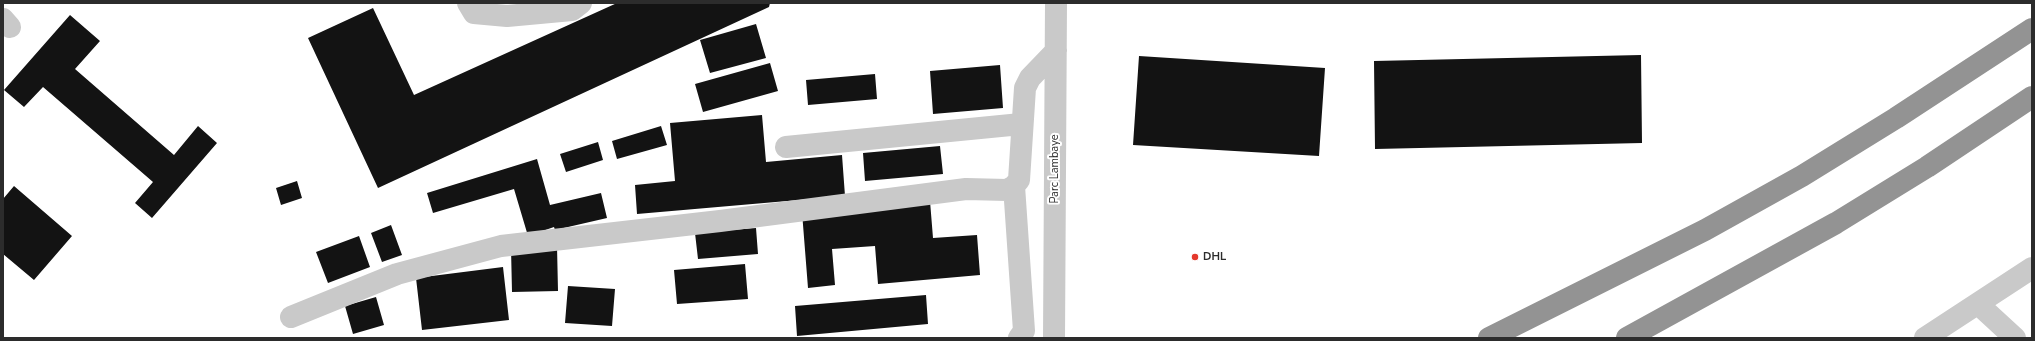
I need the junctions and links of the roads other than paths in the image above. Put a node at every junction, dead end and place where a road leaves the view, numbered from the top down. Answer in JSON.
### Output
{"nodes":[{"id":1,"x":468,"y":3,"type":"edge"},
{"id":2,"x":581,"y":3,"type":"edge"},
{"id":3,"x":1056,"y":3,"type":"edge"},
{"id":4,"x":2032,"y":29,"type":"edge"},
{"id":5,"x":1056,"y":51,"type":"junction"},
{"id":6,"x":2032,"y":96,"type":"edge"},
{"id":7,"x":1021,"y":124,"type":"junction"},
{"id":8,"x":786,"y":148,"type":"dead end"},
{"id":9,"x":1014,"y":186,"type":"junction"},
{"id":10,"x":2032,"y":268,"type":"edge"},
{"id":11,"x":1978,"y":304,"type":"junction"},
{"id":12,"x":291,"y":317,"type":"dead end"},
{"id":13,"x":1054,"y":336,"type":"edge"},
{"id":14,"x":1019,"y":338,"type":"edge"},
{"id":15,"x":1489,"y":338,"type":"edge"},
{"id":16,"x":1627,"y":338,"type":"edge"},
{"id":17,"x":1925,"y":338,"type":"edge"},
{"id":18,"x":2015,"y":338,"type":"edge"}],
"edges":[{"from":1,"to":2,"type":"street"},
{"from":3,"to":5,"type":"street","name":"Parc Lambaye"},
{"from":4,"to":15,"type":"highway"},
{"from":5,"to":7,"type":"street"},
{"from":5,"to":13,"type":"street","name":"Parc Lambaye"},
{"from":6,"to":16,"type":"highway"},
{"from":7,"to":8,"type":"street"},
{"from":7,"to":9,"type":"street"},
{"from":9,"to":12,"type":"street"},
{"from":9,"to":14,"type":"street"},
{"from":10,"to":11,"type":"street"},
{"from":11,"to":17,"type":"street"},
{"from":11,"to":18,"type":"street"}]}
